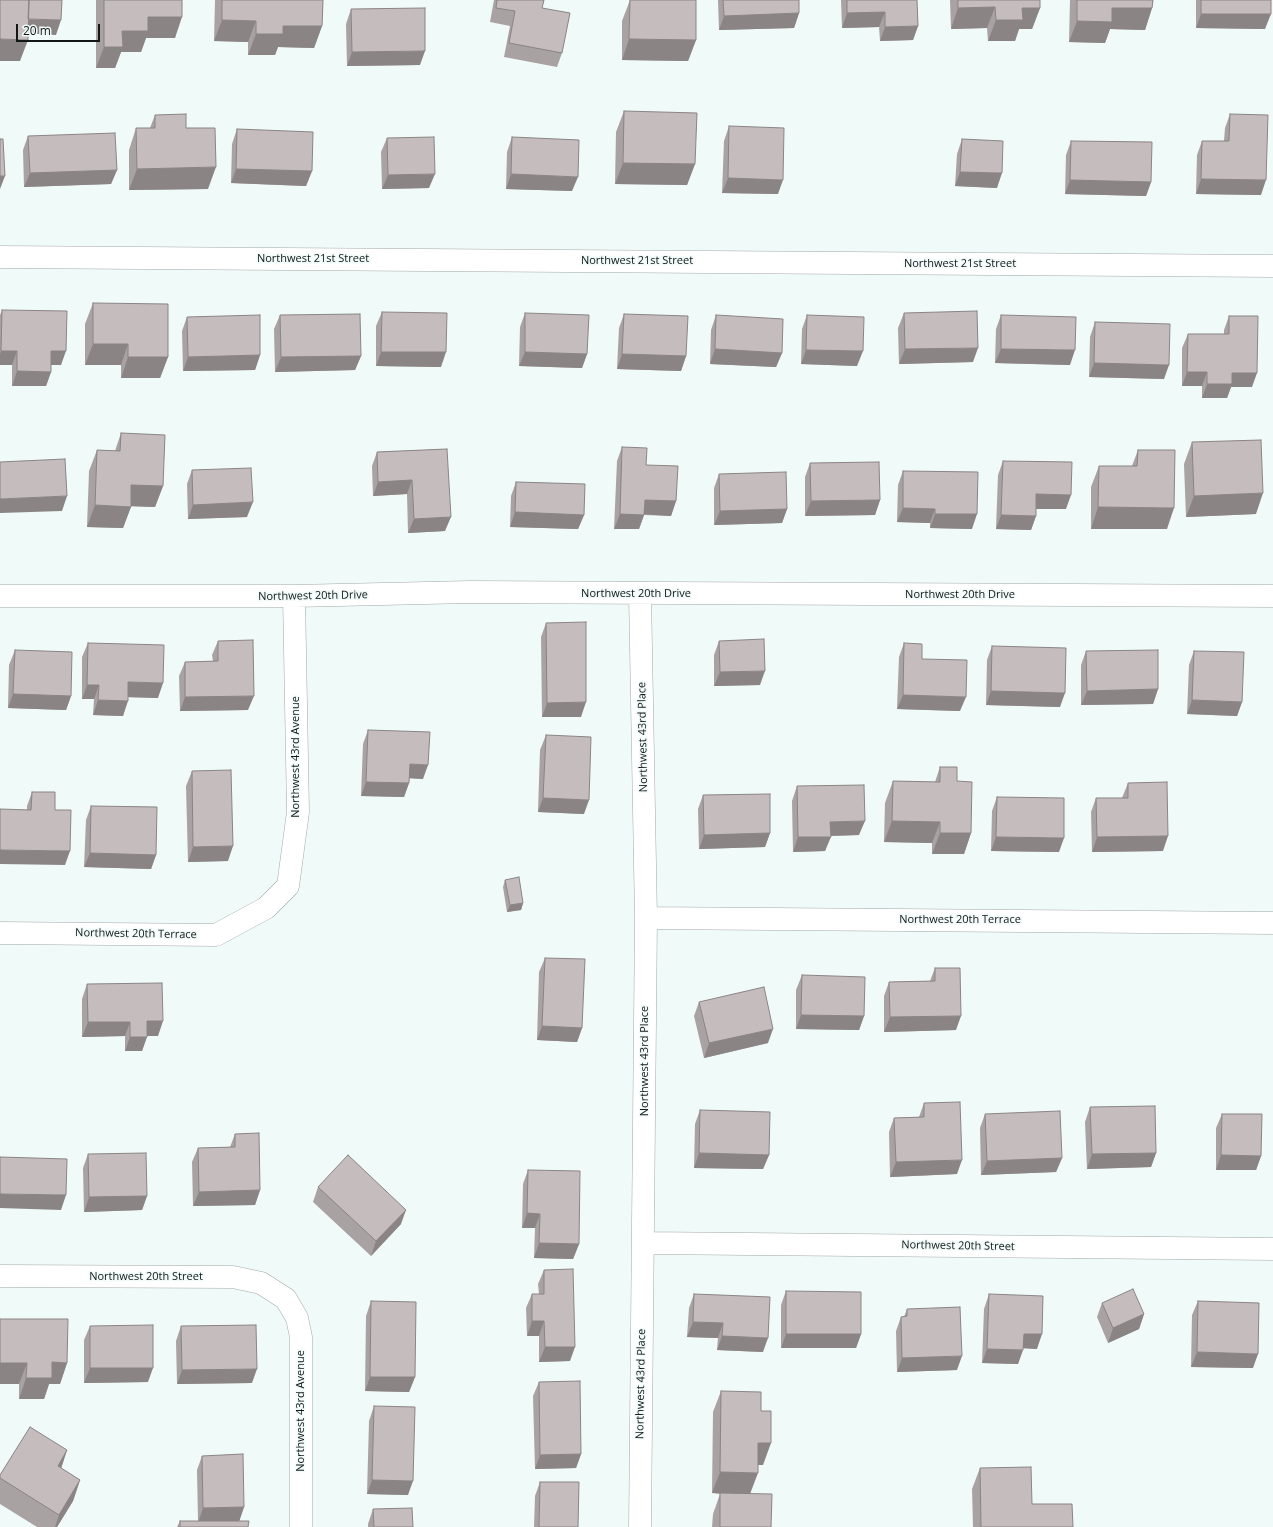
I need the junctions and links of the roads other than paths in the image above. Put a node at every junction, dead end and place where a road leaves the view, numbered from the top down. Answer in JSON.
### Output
{"nodes":[{"id":1,"x":0,"y":257,"type":"edge"},
{"id":2,"x":1273,"y":266,"type":"edge"},
{"id":3,"x":640,"y":594,"type":"junction"},
{"id":4,"x":0,"y":596,"type":"edge"},
{"id":5,"x":294,"y":596,"type":"junction"},
{"id":6,"x":1273,"y":596,"type":"edge"},
{"id":7,"x":266,"y":908,"type":"joint"},
{"id":8,"x":646,"y":918,"type":"junction"},
{"id":9,"x":1273,"y":923,"type":"edge"},
{"id":10,"x":0,"y":933,"type":"edge"},
{"id":11,"x":644,"y":1243,"type":"junction"},
{"id":12,"x":1273,"y":1249,"type":"edge"},
{"id":13,"x":0,"y":1276,"type":"edge"},
{"id":14,"x":286,"y":1299,"type":"joint"},
{"id":15,"x":301,"y":1527,"type":"edge"},
{"id":16,"x":640,"y":1527,"type":"edge"}],
"edges":[{"from":1,"to":2,"type":"street","name":"Northwest 21st Street"},
{"from":3,"to":5,"type":"street","name":"Northwest 20th Drive"},
{"from":3,"to":6,"type":"street","name":"Northwest 20th Drive"},
{"from":3,"to":8,"type":"street","name":"Northwest 43rd Place"},
{"from":4,"to":5,"type":"street","name":"Northwest 20th Drive"},
{"from":5,"to":7,"type":"street","name":"Northwest 43rd Avenue"},
{"from":7,"to":10,"type":"street","name":"Northwest 20th Terrace"},
{"from":8,"to":9,"type":"street","name":"Northwest 20th Terrace"},
{"from":8,"to":11,"type":"street","name":"Northwest 43rd Place"},
{"from":11,"to":12,"type":"street","name":"Northwest 20th Street"},
{"from":11,"to":16,"type":"street","name":"Northwest 43rd Place"},
{"from":13,"to":14,"type":"street","name":"Northwest 20th Street"},
{"from":14,"to":15,"type":"street","name":"Northwest 43rd Avenue"}]}
